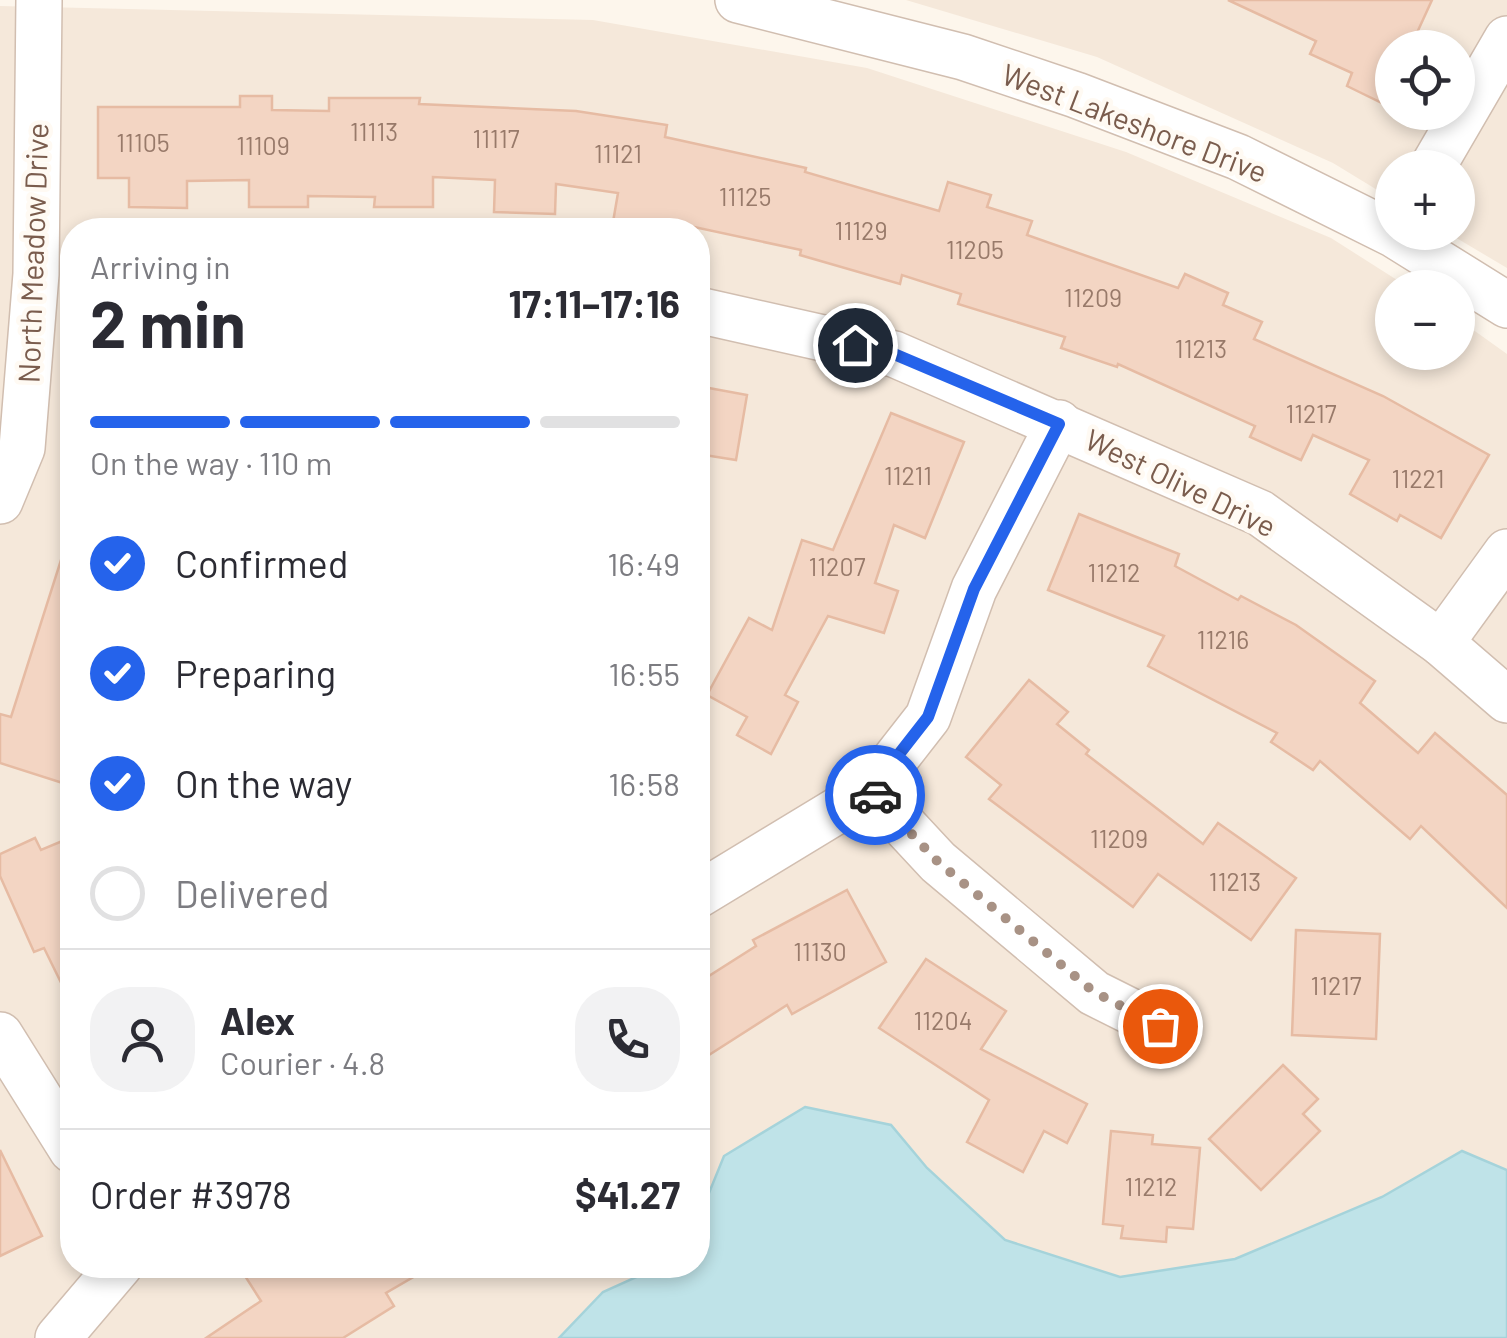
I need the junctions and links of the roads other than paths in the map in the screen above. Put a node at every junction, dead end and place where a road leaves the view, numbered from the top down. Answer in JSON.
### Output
{"nodes":[{"id":1,"x":39,"y":0,"type":"edge"},
{"id":2,"x":738,"y":0,"type":"edge"},
{"id":3,"x":1507,"y":40,"type":"edge"},
{"id":4,"x":1443,"y":150,"type":"edge"},
{"id":5,"x":1375,"y":225,"type":"edge"},
{"id":6,"x":1419,"y":250,"type":"edge"},
{"id":7,"x":54,"y":274,"type":"edge"},
{"id":8,"x":1507,"y":305,"type":"edge"},
{"id":9,"x":710,"y":313,"type":"edge"},
{"id":10,"x":1059,"y":424,"type":"junction"},
{"id":11,"x":0,"y":501,"type":"edge"},
{"id":12,"x":1507,"y":552,"type":"edge"},
{"id":13,"x":1441,"y":643,"type":"junction"},
{"id":14,"x":1507,"y":700,"type":"edge"},
{"id":15,"x":871,"y":790,"type":"junction"},
{"id":16,"x":710,"y":888,"type":"edge"},
{"id":17,"x":1160,"y":1026,"type":"dead end"},
{"id":18,"x":0,"y":1035,"type":"edge"},
{"id":19,"x":60,"y":1131,"type":"edge"},
{"id":20,"x":109,"y":1278,"type":"edge"},
{"id":21,"x":58,"y":1338,"type":"edge"}],
"edges":[{"from":1,"to":7,"type":"street","name":"North Meadow Drive"},
{"from":2,"to":5,"type":"street","name":"West Lakeshore Drive"},
{"from":3,"to":4,"type":"street"},
{"from":6,"to":8,"type":"street","name":"West Lakeshore Drive"},
{"from":7,"to":11,"type":"street","name":"North Meadow Drive"},
{"from":9,"to":10,"type":"street","name":"West Olive Drive"},
{"from":10,"to":13,"type":"street","name":"West Olive Drive"},
{"from":10,"to":15,"type":"street"},
{"from":12,"to":13,"type":"street"},
{"from":13,"to":14,"type":"street","name":"West Olive Drive"},
{"from":15,"to":16,"type":"street"},
{"from":15,"to":17,"type":"street"},
{"from":18,"to":19,"type":"street"},
{"from":20,"to":21,"type":"street"}]}
